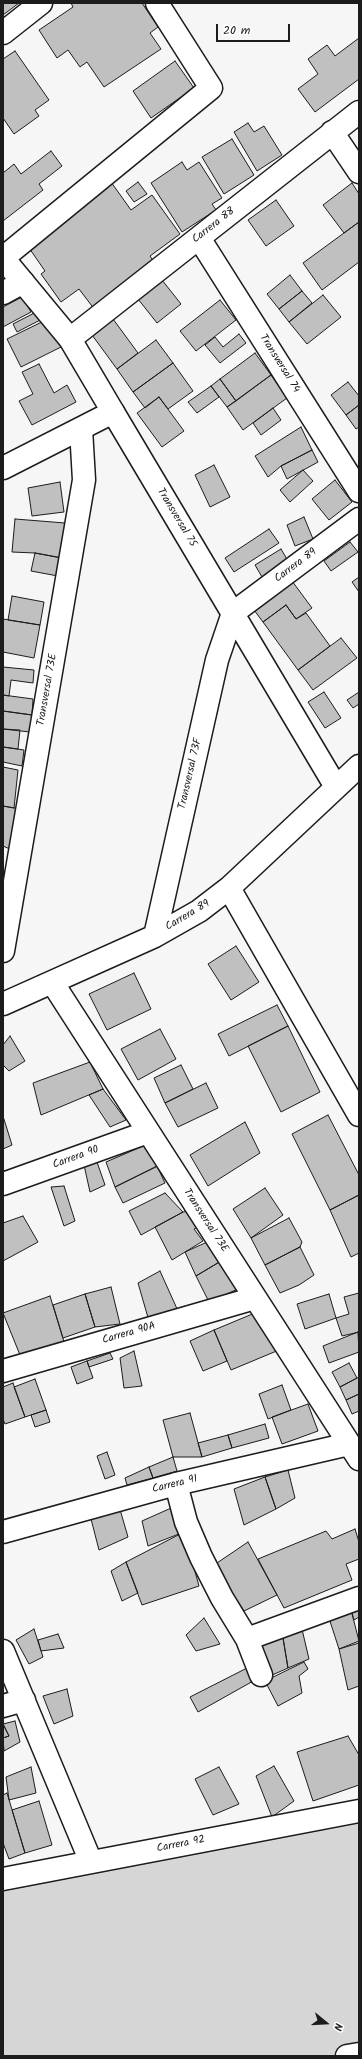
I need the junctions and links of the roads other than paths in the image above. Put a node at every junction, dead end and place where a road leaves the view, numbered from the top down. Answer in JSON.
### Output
{"nodes":[{"id":1,"x":41,"y":3,"type":"edge"},
{"id":2,"x":157,"y":3,"type":"edge"},
{"id":3,"x":3,"y":34,"type":"edge"},
{"id":4,"x":359,"y":112,"type":"edge"},
{"id":5,"x":332,"y":132,"type":"junction"},
{"id":6,"x":359,"y":172,"type":"edge"},
{"id":7,"x":199,"y":238,"type":"junction"},
{"id":8,"x":3,"y":258,"type":"edge"},
{"id":9,"x":23,"y":282,"type":"junction"},
{"id":10,"x":3,"y":293,"type":"edge"},
{"id":11,"x":70,"y":339,"type":"junction"},
{"id":12,"x":114,"y":412,"type":"junction"},
{"id":13,"x":81,"y":429,"type":"junction"},
{"id":14,"x":3,"y":468,"type":"edge"},
{"id":15,"x":359,"y":490,"type":"edge"},
{"id":16,"x":359,"y":519,"type":"edge"},
{"id":17,"x":233,"y":613,"type":"junction"},
{"id":18,"x":359,"y":766,"type":"edge"},
{"id":19,"x":336,"y":787,"type":"junction"},
{"id":20,"x":229,"y":888,"type":"junction"},
{"id":21,"x":154,"y":936,"type":"junction"},
{"id":22,"x":3,"y":951,"type":"edge"},
{"id":23,"x":52,"y":982,"type":"junction"},
{"id":24,"x":3,"y":1004,"type":"edge"},
{"id":25,"x":359,"y":1115,"type":"edge"},
{"id":26,"x":148,"y":1132,"type":"junction"},
{"id":27,"x":3,"y":1184,"type":"edge"},
{"id":28,"x":255,"y":1298,"type":"junction"},
{"id":29,"x":3,"y":1371,"type":"edge"},
{"id":30,"x":354,"y":1452,"type":"edge"},
{"id":31,"x":176,"y":1484,"type":"junction"},
{"id":32,"x":3,"y":1532,"type":"edge"},
{"id":33,"x":359,"y":1598,"type":"edge"},
{"id":34,"x":247,"y":1638,"type":"junction"},
{"id":35,"x":3,"y":1651,"type":"edge"},
{"id":36,"x":261,"y":1675,"type":"dead end"},
{"id":37,"x":24,"y":1700,"type":"junction"},
{"id":38,"x":3,"y":1706,"type":"edge"},
{"id":39,"x":359,"y":1811,"type":"edge"},
{"id":40,"x":91,"y":1862,"type":"junction"},
{"id":41,"x":3,"y":1879,"type":"edge"},
{"id":42,"x":359,"y":2054,"type":"edge"},
{"id":43,"x":347,"y":2056,"type":"edge"}],
"edges":[{"from":1,"to":3,"type":"street"},
{"from":2,"to":8,"type":"street"},
{"from":4,"to":5,"type":"street","name":"Carrera 88"},
{"from":5,"to":6,"type":"street"},
{"from":5,"to":7,"type":"street","name":"Carrera 88"},
{"from":7,"to":11,"type":"street","name":"Carrera 88"},
{"from":7,"to":15,"type":"street","name":"Transversal 74"},
{"from":8,"to":9,"type":"street","name":"Transversal 75"},
{"from":9,"to":10,"type":"street"},
{"from":9,"to":11,"type":"street","name":"Transversal 75"},
{"from":11,"to":12,"type":"street","name":"Transversal 75"},
{"from":12,"to":13,"type":"street"},
{"from":12,"to":17,"type":"street","name":"Transversal 75"},
{"from":13,"to":14,"type":"street"},
{"from":13,"to":22,"type":"street","name":"Transversal 73E"},
{"from":16,"to":17,"type":"street","name":"Carrera 89"},
{"from":17,"to":19,"type":"street","name":"Transversal 75"},
{"from":17,"to":21,"type":"street","name":"Transversal 73F"},
{"from":18,"to":19,"type":"street","name":"Carrera 89"},
{"from":19,"to":20,"type":"street","name":"Carrera 89"},
{"from":20,"to":21,"type":"street","name":"Carrera 89"},
{"from":20,"to":25,"type":"street"},
{"from":21,"to":23,"type":"street","name":"Carrera 89"},
{"from":23,"to":24,"type":"street","name":"Carrera 89"},
{"from":23,"to":26,"type":"street","name":"Transversal 73E"},
{"from":26,"to":27,"type":"street","name":"Carrera 90"},
{"from":26,"to":28,"type":"street","name":"Transversal 73E"},
{"from":28,"to":29,"type":"street","name":"Carrera 90A"},
{"from":28,"to":30,"type":"street","name":"Transversal 73E"},
{"from":30,"to":31,"type":"street","name":"Carrera 91"},
{"from":31,"to":32,"type":"street","name":"Carrera 91"},
{"from":31,"to":34,"type":"street"},
{"from":33,"to":34,"type":"street"},
{"from":34,"to":36,"type":"street"},
{"from":35,"to":37,"type":"street"},
{"from":37,"to":38,"type":"street"},
{"from":37,"to":40,"type":"street"},
{"from":39,"to":40,"type":"street","name":"Carrera 92"},
{"from":40,"to":41,"type":"street","name":"Carrera 92"},
{"from":42,"to":43,"type":"street"}]}
